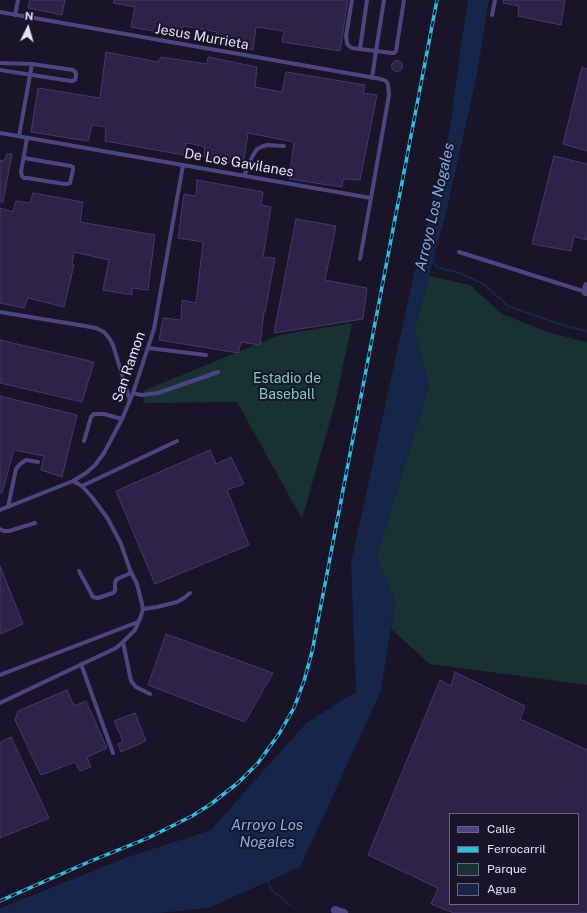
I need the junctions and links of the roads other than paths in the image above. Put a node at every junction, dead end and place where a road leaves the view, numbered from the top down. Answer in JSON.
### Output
{"nodes":[{"id":1,"x":18,"y":0,"type":"edge"},
{"id":2,"x":352,"y":0,"type":"edge"},
{"id":3,"x":367,"y":0,"type":"edge"},
{"id":4,"x":384,"y":0,"type":"edge"},
{"id":5,"x":404,"y":0,"type":"edge"},
{"id":6,"x":495,"y":0,"type":"edge"},
{"id":7,"x":0,"y":12,"type":"edge"},
{"id":8,"x":15,"y":15,"type":"junction"},
{"id":9,"x":492,"y":15,"type":"dead end"},
{"id":10,"x":360,"y":49,"type":"junction"},
{"id":11,"x":376,"y":51,"type":"junction"},
{"id":12,"x":0,"y":63,"type":"edge"},
{"id":13,"x":32,"y":64,"type":"junction"},
{"id":14,"x":0,"y":70,"type":"edge"},
{"id":15,"x":30,"y":75,"type":"junction"},
{"id":16,"x":372,"y":78,"type":"junction"},
{"id":17,"x":0,"y":133,"type":"edge"},
{"id":18,"x":19,"y":136,"type":"junction"},
{"id":19,"x":27,"y":138,"type":"junction"},
{"id":20,"x":284,"y":146,"type":"dead end"},
{"id":21,"x":24,"y":158,"type":"junction"},
{"id":22,"x":183,"y":165,"type":"junction"},
{"id":23,"x":244,"y":176,"type":"junction"},
{"id":24,"x":371,"y":198,"type":"junction"},
{"id":25,"x":459,"y":252,"type":"dead end"},
{"id":26,"x":360,"y":259,"type":"dead end"},
{"id":27,"x":587,"y":290,"type":"edge"},
{"id":28,"x":0,"y":312,"type":"edge"},
{"id":29,"x":148,"y":348,"type":"junction"},
{"id":30,"x":206,"y":355,"type":"dead end"},
{"id":31,"x":218,"y":372,"type":"dead end"},
{"id":32,"x":133,"y":393,"type":"junction"},
{"id":33,"x":130,"y":401,"type":"junction"},
{"id":34,"x":122,"y":418,"type":"junction"},
{"id":35,"x":84,"y":441,"type":"dead end"},
{"id":36,"x":177,"y":442,"type":"dead end"},
{"id":37,"x":38,"y":462,"type":"dead end"},
{"id":38,"x":73,"y":481,"type":"junction"},
{"id":39,"x":82,"y":486,"type":"junction"},
{"id":40,"x":8,"y":507,"type":"junction"},
{"id":41,"x":0,"y":510,"type":"edge"},
{"id":42,"x":35,"y":523,"type":"dead end"},
{"id":43,"x":0,"y":529,"type":"edge"},
{"id":44,"x":79,"y":571,"type":"dead end"},
{"id":45,"x":131,"y":573,"type":"junction"},
{"id":46,"x":190,"y":593,"type":"dead end"},
{"id":47,"x":143,"y":609,"type":"junction"},
{"id":48,"x":138,"y":622,"type":"junction"},
{"id":49,"x":123,"y":642,"type":"junction"},
{"id":50,"x":81,"y":664,"type":"junction"},
{"id":51,"x":0,"y":674,"type":"edge"},
{"id":52,"x":150,"y":694,"type":"dead end"},
{"id":53,"x":0,"y":703,"type":"edge"},
{"id":54,"x":113,"y":753,"type":"dead end"}],
"edges":[{"from":1,"to":8,"type":"lane"},
{"from":2,"to":10,"type":"lane"},
{"from":3,"to":10,"type":"lane"},
{"from":4,"to":11,"type":"lane"},
{"from":5,"to":11,"type":"lane"},
{"from":6,"to":9,"type":"lane"},
{"from":7,"to":8,"type":"lane","name":"Jesus Murrieta"},
{"from":8,"to":16,"type":"lane","name":"Jesus Murrieta"},
{"from":10,"to":11,"type":"lane"},
{"from":11,"to":16,"type":"lane"},
{"from":12,"to":13,"type":"lane"},
{"from":13,"to":15,"type":"lane"},
{"from":13,"to":15,"type":"lane"},
{"from":14,"to":15,"type":"lane"},
{"from":15,"to":18,"type":"lane"},
{"from":16,"to":24,"type":"lane","name":"Jesus Murrieta"},
{"from":17,"to":18,"type":"lane","name":"De Los Gavilanes"},
{"from":18,"to":19,"type":"lane","name":"De Los Gavilanes"},
{"from":19,"to":21,"type":"lane"},
{"from":19,"to":22,"type":"lane","name":"De Los Gavilanes"},
{"from":20,"to":23,"type":"lane"},
{"from":21,"to":21,"type":"lane"},
{"from":22,"to":23,"type":"lane","name":"De Los Gavilanes"},
{"from":22,"to":29,"type":"lane","name":"San Ramon"},
{"from":23,"to":24,"type":"lane","name":"De Los Gavilanes"},
{"from":24,"to":26,"type":"lane"},
{"from":25,"to":27,"type":"lane"},
{"from":28,"to":33,"type":"lane"},
{"from":29,"to":30,"type":"lane"},
{"from":29,"to":32,"type":"lane","name":"San Ramon"},
{"from":31,"to":32,"type":"lane"},
{"from":32,"to":33,"type":"lane","name":"San Ramon"},
{"from":33,"to":34,"type":"lane","name":"San Ramon"},
{"from":34,"to":35,"type":"lane"},
{"from":34,"to":38,"type":"lane","name":"San Ramon"},
{"from":36,"to":39,"type":"lane"},
{"from":37,"to":40,"type":"lane"},
{"from":38,"to":39,"type":"lane"},
{"from":38,"to":40,"type":"lane","name":"San Ramon"},
{"from":39,"to":45,"type":"lane"},
{"from":40,"to":41,"type":"lane","name":"San Ramon"},
{"from":42,"to":43,"type":"lane"},
{"from":44,"to":45,"type":"lane"},
{"from":45,"to":47,"type":"lane"},
{"from":46,"to":47,"type":"lane"},
{"from":47,"to":48,"type":"lane"},
{"from":48,"to":49,"type":"lane"},
{"from":48,"to":51,"type":"lane"},
{"from":49,"to":50,"type":"lane"},
{"from":49,"to":52,"type":"lane"},
{"from":50,"to":53,"type":"lane"},
{"from":50,"to":54,"type":"lane"}]}
